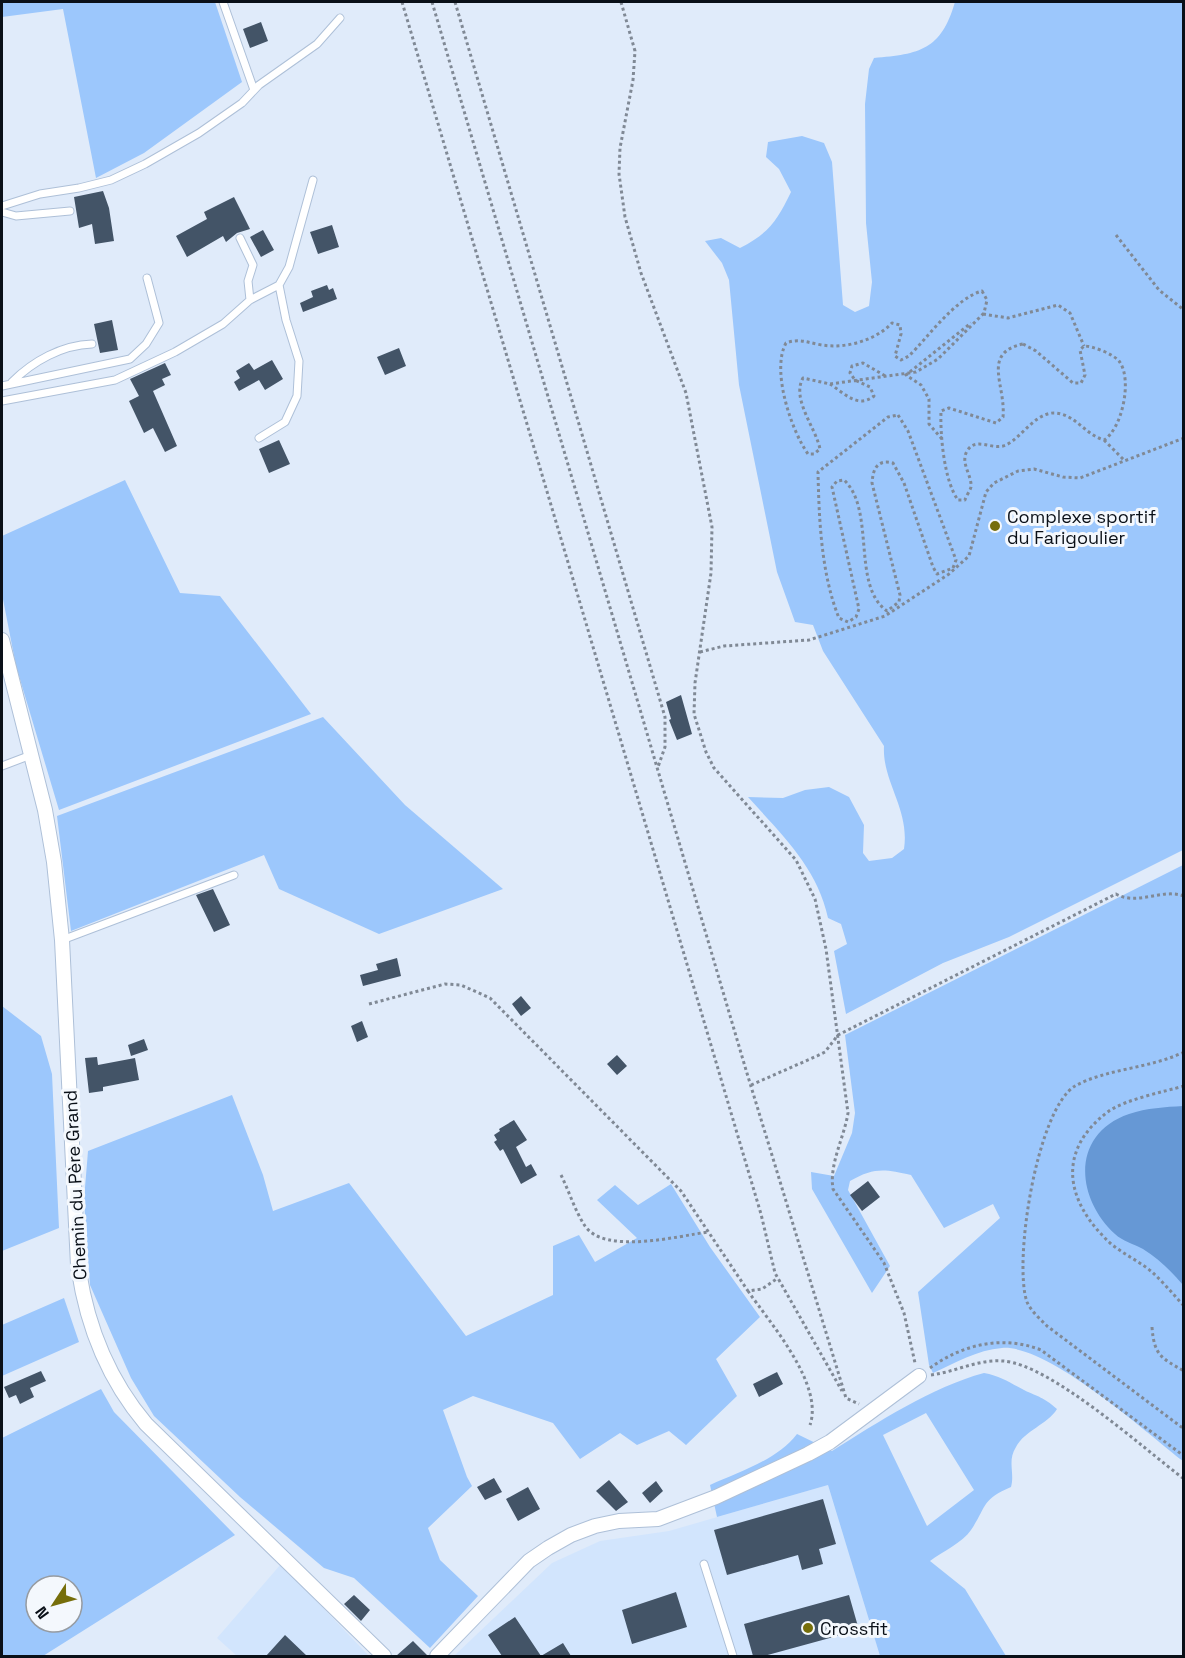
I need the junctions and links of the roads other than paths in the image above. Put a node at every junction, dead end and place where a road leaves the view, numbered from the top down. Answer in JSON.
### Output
{"nodes":[{"id":1,"x":223,"y":2,"type":"edge"},
{"id":2,"x":340,"y":18,"type":"dead end"},
{"id":3,"x":254,"y":90,"type":"junction"},
{"id":4,"x":314,"y":180,"type":"dead end"},
{"id":5,"x":2,"y":206,"type":"edge"},
{"id":6,"x":2,"y":212,"type":"edge"},
{"id":7,"x":70,"y":212,"type":"dead end"},
{"id":8,"x":240,"y":238,"type":"dead end"},
{"id":9,"x":147,"y":278,"type":"dead end"},
{"id":10,"x":279,"y":285,"type":"junction"},
{"id":11,"x":250,"y":300,"type":"junction"},
{"id":12,"x":92,"y":344,"type":"dead end"},
{"id":13,"x":10,"y":384,"type":"junction"},
{"id":14,"x":2,"y":386,"type":"edge"},
{"id":15,"x":2,"y":401,"type":"edge"},
{"id":16,"x":259,"y":438,"type":"dead end"},
{"id":17,"x":2,"y":640,"type":"edge"},
{"id":18,"x":31,"y":755,"type":"junction"},
{"id":19,"x":2,"y":766,"type":"edge"},
{"id":20,"x":234,"y":874,"type":"dead end"},
{"id":21,"x":63,"y":940,"type":"junction"},
{"id":22,"x":919,"y":1376,"type":"road end"},
{"id":23,"x":704,"y":1564,"type":"dead end"},
{"id":24,"x":384,"y":1656,"type":"edge"},
{"id":25,"x":437,"y":1656,"type":"edge"},
{"id":26,"x":734,"y":1656,"type":"edge"}],
"edges":[{"from":1,"to":3,"type":"lane"},
{"from":2,"to":3,"type":"lane"},
{"from":3,"to":5,"type":"lane"},
{"from":4,"to":10,"type":"lane"},
{"from":6,"to":7,"type":"lane"},
{"from":8,"to":11,"type":"lane"},
{"from":9,"to":13,"type":"lane"},
{"from":10,"to":11,"type":"lane"},
{"from":10,"to":16,"type":"lane"},
{"from":11,"to":15,"type":"lane"},
{"from":12,"to":13,"type":"lane"},
{"from":13,"to":14,"type":"lane"},
{"from":17,"to":18,"type":"street","name":"Chemin du Père Grand"},
{"from":18,"to":19,"type":"lane"},
{"from":18,"to":21,"type":"street","name":"Chemin du Père Grand"},
{"from":20,"to":21,"type":"lane"},
{"from":21,"to":24,"type":"street","name":"Chemin du Père Grand"},
{"from":22,"to":25,"type":"street"},
{"from":23,"to":26,"type":"lane"}]}
